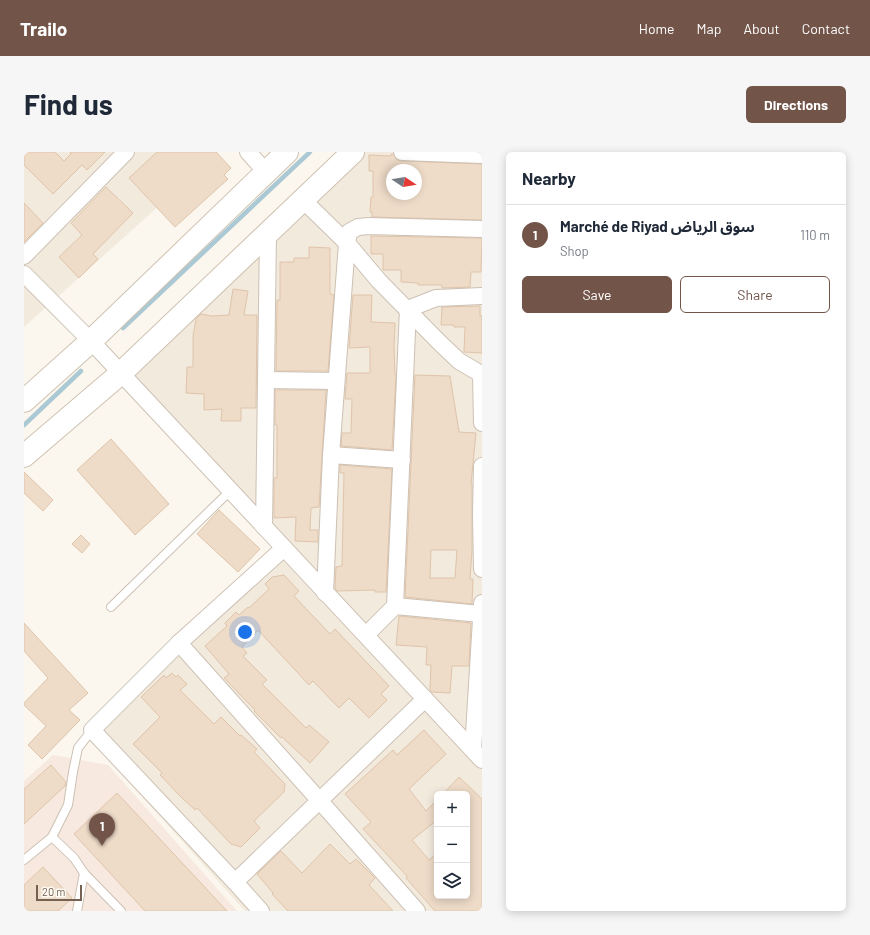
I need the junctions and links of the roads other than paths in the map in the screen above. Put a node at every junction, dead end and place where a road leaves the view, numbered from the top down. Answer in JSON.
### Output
{"nodes":[{"id":1,"x":126,"y":152,"type":"edge"},
{"id":2,"x":248,"y":152,"type":"edge"},
{"id":3,"x":287,"y":152,"type":"edge"},
{"id":4,"x":353,"y":152,"type":"edge"},
{"id":5,"x":402,"y":152,"type":"edge"},
{"id":6,"x":482,"y":155,"type":"edge"},
{"id":7,"x":266,"y":172,"type":"junction"},
{"id":8,"x":303,"y":200,"type":"junction"},
{"id":9,"x":482,"y":229,"type":"edge"},
{"id":10,"x":268,"y":234,"type":"junction"},
{"id":11,"x":347,"y":243,"type":"junction"},
{"id":12,"x":24,"y":256,"type":"edge"},
{"id":13,"x":24,"y":274,"type":"edge"},
{"id":14,"x":482,"y":296,"type":"edge"},
{"id":15,"x":408,"y":309,"type":"junction"},
{"id":16,"x":91,"y":342,"type":"junction"},
{"id":17,"x":120,"y":374,"type":"junction"},
{"id":18,"x":481,"y":374,"type":"edge"},
{"id":19,"x":266,"y":380,"type":"junction"},
{"id":20,"x":336,"y":380,"type":"junction"},
{"id":21,"x":24,"y":402,"type":"edge"},
{"id":22,"x":482,"y":423,"type":"edge"},
{"id":23,"x":331,"y":455,"type":"junction"},
{"id":24,"x":24,"y":456,"type":"edge"},
{"id":25,"x":402,"y":460,"type":"junction"},
{"id":26,"x":482,"y":466,"type":"edge"},
{"id":27,"x":230,"y":491,"type":"junction"},
{"id":28,"x":481,"y":513,"type":"edge"},
{"id":29,"x":264,"y":527,"type":"junction"},
{"id":30,"x":284,"y":548,"type":"junction"},
{"id":31,"x":482,"y":569,"type":"edge"},
{"id":32,"x":325,"y":592,"type":"junction"},
{"id":33,"x":395,"y":606,"type":"junction"},
{"id":34,"x":110,"y":607,"type":"dead end"},
{"id":35,"x":482,"y":609,"type":"edge"},
{"id":36,"x":366,"y":635,"type":"junction"},
{"id":37,"x":178,"y":643,"type":"junction"},
{"id":38,"x":480,"y":662,"type":"edge"},
{"id":39,"x":425,"y":699,"type":"junction"},
{"id":40,"x":478,"y":729,"type":"edge"},
{"id":41,"x":92,"y":730,"type":"junction"},
{"id":42,"x":477,"y":755,"type":"edge"},
{"id":43,"x":320,"y":800,"type":"junction"},
{"id":44,"x":52,"y":837,"type":"junction"},
{"id":45,"x":24,"y":860,"type":"edge"},
{"id":46,"x":84,"y":873,"type":"junction"},
{"id":47,"x":235,"y":882,"type":"junction"},
{"id":48,"x":76,"y":911,"type":"edge"},
{"id":49,"x":121,"y":911,"type":"edge"},
{"id":50,"x":261,"y":911,"type":"edge"},
{"id":51,"x":417,"y":911,"type":"edge"}],
"edges":[{"from":1,"to":12,"type":"street"},
{"from":2,"to":7,"type":"street"},
{"from":3,"to":7,"type":"main road"},
{"from":4,"to":8,"type":"main road"},
{"from":5,"to":6,"type":"street"},
{"from":7,"to":16,"type":"main road"},
{"from":8,"to":10,"type":"main road"},
{"from":8,"to":11,"type":"street"},
{"from":9,"to":11,"type":"street"},
{"from":10,"to":17,"type":"main road"},
{"from":10,"to":19,"type":"street"},
{"from":11,"to":15,"type":"street"},
{"from":11,"to":20,"type":"street"},
{"from":13,"to":16,"type":"street"},
{"from":14,"to":15,"type":"street"},
{"from":15,"to":18,"type":"street"},
{"from":15,"to":25,"type":"street"},
{"from":16,"to":17,"type":"street"},
{"from":16,"to":21,"type":"main road"},
{"from":17,"to":24,"type":"main road"},
{"from":17,"to":27,"type":"street"},
{"from":18,"to":22,"type":"street"},
{"from":19,"to":20,"type":"street"},
{"from":19,"to":29,"type":"street"},
{"from":20,"to":23,"type":"street"},
{"from":23,"to":25,"type":"street"},
{"from":23,"to":32,"type":"street"},
{"from":25,"to":33,"type":"street"},
{"from":26,"to":28,"type":"street"},
{"from":27,"to":29,"type":"street"},
{"from":27,"to":34,"type":"lane"},
{"from":28,"to":31,"type":"street"},
{"from":29,"to":30,"type":"street"},
{"from":30,"to":32,"type":"street"},
{"from":30,"to":37,"type":"street"},
{"from":32,"to":36,"type":"street"},
{"from":33,"to":35,"type":"street"},
{"from":33,"to":36,"type":"street"},
{"from":35,"to":38,"type":"street"},
{"from":36,"to":39,"type":"street"},
{"from":37,"to":41,"type":"street"},
{"from":37,"to":43,"type":"street"},
{"from":38,"to":40,"type":"street"},
{"from":39,"to":42,"type":"street"},
{"from":39,"to":43,"type":"street"},
{"from":40,"to":42,"type":"street"},
{"from":41,"to":44,"type":"lane"},
{"from":41,"to":47,"type":"street"},
{"from":43,"to":47,"type":"street"},
{"from":43,"to":51,"type":"street"},
{"from":44,"to":45,"type":"lane"},
{"from":44,"to":46,"type":"lane"},
{"from":46,"to":48,"type":"lane"},
{"from":46,"to":49,"type":"lane"},
{"from":47,"to":50,"type":"street"}]}
